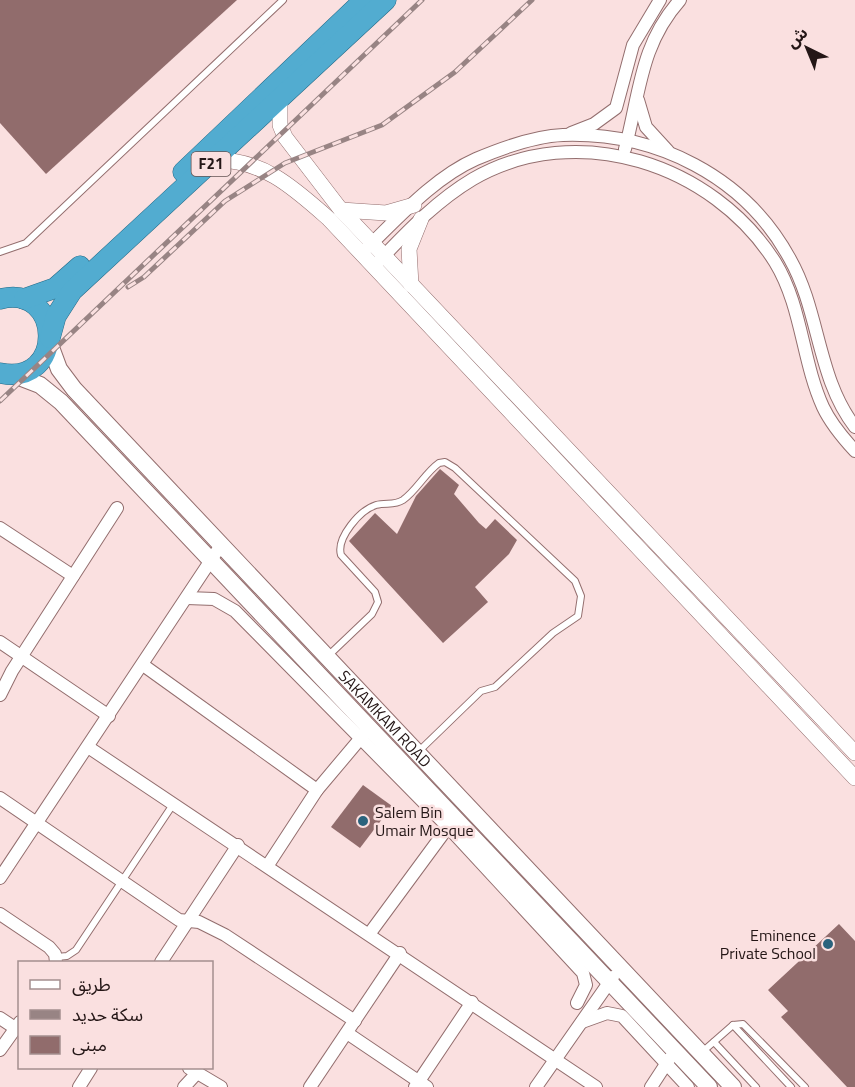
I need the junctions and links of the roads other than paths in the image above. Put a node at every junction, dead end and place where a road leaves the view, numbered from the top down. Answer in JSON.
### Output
{"nodes":[{"id":1,"x":283,"y":0,"type":"edge"},
{"id":2,"x":364,"y":0,"type":"edge"},
{"id":3,"x":386,"y":0,"type":"edge"},
{"id":4,"x":660,"y":0,"type":"edge"},
{"id":5,"x":680,"y":0,"type":"edge"},
{"id":6,"x":637,"y":92,"type":"junction"},
{"id":7,"x":280,"y":100,"type":"junction"},
{"id":8,"x":562,"y":135,"type":"junction"},
{"id":9,"x":627,"y":141,"type":"junction"},
{"id":10,"x":623,"y":156,"type":"junction"},
{"id":11,"x":676,"y":157,"type":"junction"},
{"id":12,"x":215,"y":160,"type":"junction"},
{"id":13,"x":341,"y":210,"type":"junction"},
{"id":14,"x":417,"y":212,"type":"junction"},
{"id":15,"x":373,"y":243,"type":"junction"},
{"id":16,"x":0,"y":252,"type":"edge"},
{"id":17,"x":362,"y":254,"type":"junction"},
{"id":18,"x":379,"y":261,"type":"junction"},
{"id":19,"x":411,"y":285,"type":"junction"},
{"id":20,"x":7,"y":298,"type":"edge"},
{"id":21,"x":49,"y":340,"type":"junction"},
{"id":22,"x":6,"y":375,"type":"edge"},
{"id":23,"x":855,"y":427,"type":"edge"},
{"id":24,"x":855,"y":451,"type":"edge"},
{"id":25,"x":117,"y":508,"type":"dead end"},
{"id":26,"x":0,"y":528,"type":"edge"},
{"id":27,"x":221,"y":545,"type":"junction"},
{"id":28,"x":210,"y":561,"type":"junction"},
{"id":29,"x":73,"y":576,"type":"junction"},
{"id":30,"x":187,"y":598,"type":"junction"},
{"id":31,"x":0,"y":642,"type":"edge"},
{"id":32,"x":328,"y":655,"type":"junction"},
{"id":33,"x":21,"y":657,"type":"junction"},
{"id":34,"x":143,"y":665,"type":"junction"},
{"id":35,"x":0,"y":695,"type":"edge"},
{"id":36,"x":109,"y":716,"type":"junction"},
{"id":37,"x":366,"y":732,"type":"junction"},
{"id":38,"x":88,"y":747,"type":"junction"},
{"id":39,"x":418,"y":752,"type":"junction"},
{"id":40,"x":855,"y":753,"type":"edge"},
{"id":41,"x":855,"y":778,"type":"edge"},
{"id":42,"x":317,"y":790,"type":"junction"},
{"id":43,"x":0,"y":798,"type":"edge"},
{"id":44,"x":174,"y":803,"type":"junction"},
{"id":45,"x":38,"y":822,"type":"junction"},
{"id":46,"x":452,"y":822,"type":"junction"},
{"id":47,"x":238,"y":845,"type":"junction"},
{"id":48,"x":268,"y":865,"type":"junction"},
{"id":49,"x":0,"y":878,"type":"edge"},
{"id":50,"x":122,"y":881,"type":"junction"},
{"id":51,"x":0,"y":914,"type":"edge"},
{"id":52,"x":189,"y":921,"type":"junction"},
{"id":53,"x":370,"y":933,"type":"junction"},
{"id":54,"x":400,"y":953,"type":"junction"},
{"id":55,"x":579,"y":958,"type":"junction"},
{"id":56,"x":57,"y":960,"type":"edge"},
{"id":57,"x":162,"y":961,"type":"edge"},
{"id":58,"x":615,"y":974,"type":"junction"},
{"id":59,"x":472,"y":1002,"type":"junction"},
{"id":60,"x":577,"y":1003,"type":"dead end"},
{"id":61,"x":0,"y":1018,"type":"edge"},
{"id":62,"x":355,"y":1021,"type":"junction"},
{"id":63,"x":581,"y":1023,"type":"junction"},
{"id":64,"x":17,"y":1025,"type":"edge"},
{"id":65,"x":733,"y":1025,"type":"junction"},
{"id":66,"x":347,"y":1033,"type":"junction"},
{"id":67,"x":714,"y":1042,"type":"junction"},
{"id":68,"x":0,"y":1050,"type":"edge"},
{"id":69,"x":701,"y":1053,"type":"junction"},
{"id":70,"x":671,"y":1057,"type":"junction"},
{"id":71,"x":555,"y":1059,"type":"junction"},
{"id":72,"x":90,"y":1069,"type":"edge"},
{"id":73,"x":193,"y":1070,"type":"edge"},
{"id":74,"x":420,"y":1085,"type":"edge"},
{"id":75,"x":78,"y":1087,"type":"edge"},
{"id":76,"x":184,"y":1087,"type":"edge"},
{"id":77,"x":221,"y":1087,"type":"edge"},
{"id":78,"x":310,"y":1087,"type":"edge"},
{"id":79,"x":536,"y":1087,"type":"edge"},
{"id":80,"x":596,"y":1087,"type":"edge"},
{"id":81,"x":651,"y":1087,"type":"edge"},
{"id":82,"x":688,"y":1087,"type":"edge"},
{"id":83,"x":709,"y":1087,"type":"edge"},
{"id":84,"x":733,"y":1087,"type":"edge"},
{"id":85,"x":756,"y":1087,"type":"edge"},
{"id":86,"x":791,"y":1087,"type":"edge"},
{"id":87,"x":805,"y":1087,"type":"edge"}],
"edges":[{"from":1,"to":16,"type":"lane"},
{"from":2,"to":20,"type":"highway","number":"F21"},
{"from":3,"to":7,"type":"highway","number":"F21"},
{"from":4,"to":8,"type":"street"},
{"from":5,"to":6,"type":"street"},
{"from":6,"to":9,"type":"street"},
{"from":6,"to":11,"type":"street"},
{"from":7,"to":12,"type":"highway","number":"F21"},
{"from":7,"to":13,"type":"street"},
{"from":8,"to":9,"type":"street"},
{"from":8,"to":14,"type":"street"},
{"from":9,"to":10,"type":"street"},
{"from":9,"to":11,"type":"street"},
{"from":10,"to":14,"type":"street"},
{"from":10,"to":24,"type":"street"},
{"from":11,"to":23,"type":"street"},
{"from":12,"to":17,"type":"street"},
{"from":12,"to":21,"type":"highway","number":"F21"},
{"from":13,"to":14,"type":"street"},
{"from":13,"to":15,"type":"street"},
{"from":14,"to":15,"type":"street"},
{"from":14,"to":18,"type":"street"},
{"from":14,"to":19,"type":"street"},
{"from":15,"to":17,"type":"street"},
{"from":15,"to":18,"type":"street"},
{"from":17,"to":18,"type":"street"},
{"from":18,"to":19,"type":"street"},
{"from":18,"to":41,"type":"street"},
{"from":19,"to":40,"type":"street"},
{"from":20,"to":21,"type":"highway"},
{"from":21,"to":22,"type":"highway"},
{"from":21,"to":27,"type":"main road","name":"SAKAMKAM ROAD"},
{"from":22,"to":28,"type":"main road","name":"SAKAMKAM ROAD"},
{"from":25,"to":29,"type":"street"},
{"from":26,"to":29,"type":"street"},
{"from":27,"to":28,"type":"street"},
{"from":27,"to":32,"type":"main road","name":"SAKAMKAM ROAD"},
{"from":28,"to":30,"type":"street"},
{"from":28,"to":37,"type":"main road","name":"SAKAMKAM ROAD"},
{"from":29,"to":33,"type":"street"},
{"from":30,"to":34,"type":"street"},
{"from":30,"to":37,"type":"street"},
{"from":31,"to":33,"type":"street"},
{"from":32,"to":39,"type":"main road","name":"SAKAMKAM ROAD"},
{"from":32,"to":39,"type":"lane"},
{"from":33,"to":35,"type":"street"},
{"from":33,"to":36,"type":"street"},
{"from":34,"to":36,"type":"street"},
{"from":34,"to":42,"type":"street"},
{"from":36,"to":38,"type":"street"},
{"from":37,"to":42,"type":"street"},
{"from":37,"to":46,"type":"main road","name":"SAKAMKAM ROAD"},
{"from":38,"to":44,"type":"street"},
{"from":38,"to":45,"type":"street"},
{"from":39,"to":58,"type":"main road","name":"SAKAMKAM ROAD"},
{"from":42,"to":48,"type":"street"},
{"from":43,"to":45,"type":"street"},
{"from":44,"to":47,"type":"street"},
{"from":44,"to":50,"type":"lane"},
{"from":45,"to":49,"type":"street"},
{"from":45,"to":50,"type":"street"},
{"from":46,"to":53,"type":"street"},
{"from":46,"to":55,"type":"main road","name":"SAKAMKAM ROAD"},
{"from":47,"to":48,"type":"street"},
{"from":47,"to":52,"type":"street"},
{"from":48,"to":53,"type":"street"},
{"from":50,"to":52,"type":"street"},
{"from":50,"to":56,"type":"lane"},
{"from":51,"to":56,"type":"street"},
{"from":52,"to":57,"type":"street"},
{"from":52,"to":62,"type":"street"},
{"from":53,"to":54,"type":"street"},
{"from":54,"to":59,"type":"street"},
{"from":54,"to":62,"type":"street"},
{"from":55,"to":58,"type":"main road","name":"SAKAMKAM ROAD"},
{"from":55,"to":60,"type":"street"},
{"from":58,"to":63,"type":"street"},
{"from":58,"to":69,"type":"main road","name":"SAKAMKAM ROAD"},
{"from":58,"to":70,"type":"main road","name":"SAKAMKAM ROAD"},
{"from":59,"to":71,"type":"street"},
{"from":59,"to":74,"type":"street"},
{"from":61,"to":64,"type":"street"},
{"from":62,"to":66,"type":"street"},
{"from":63,"to":70,"type":"street"},
{"from":63,"to":71,"type":"street"},
{"from":64,"to":68,"type":"street"},
{"from":65,"to":67,"type":"lane"},
{"from":65,"to":86,"type":"lane"},
{"from":65,"to":87,"type":"lane"},
{"from":66,"to":74,"type":"street"},
{"from":66,"to":78,"type":"street"},
{"from":67,"to":69,"type":"lane"},
{"from":67,"to":85,"type":"lane"},
{"from":69,"to":84,"type":"main road","name":"SAKAMKAM ROAD"},
{"from":70,"to":81,"type":"street"},
{"from":70,"to":82,"type":"street"},
{"from":70,"to":83,"type":"main road","name":"SAKAMKAM ROAD"},
{"from":71,"to":79,"type":"street"},
{"from":71,"to":80,"type":"street"},
{"from":72,"to":75,"type":"street"},
{"from":73,"to":76,"type":"street"},
{"from":73,"to":77,"type":"street"}]}
